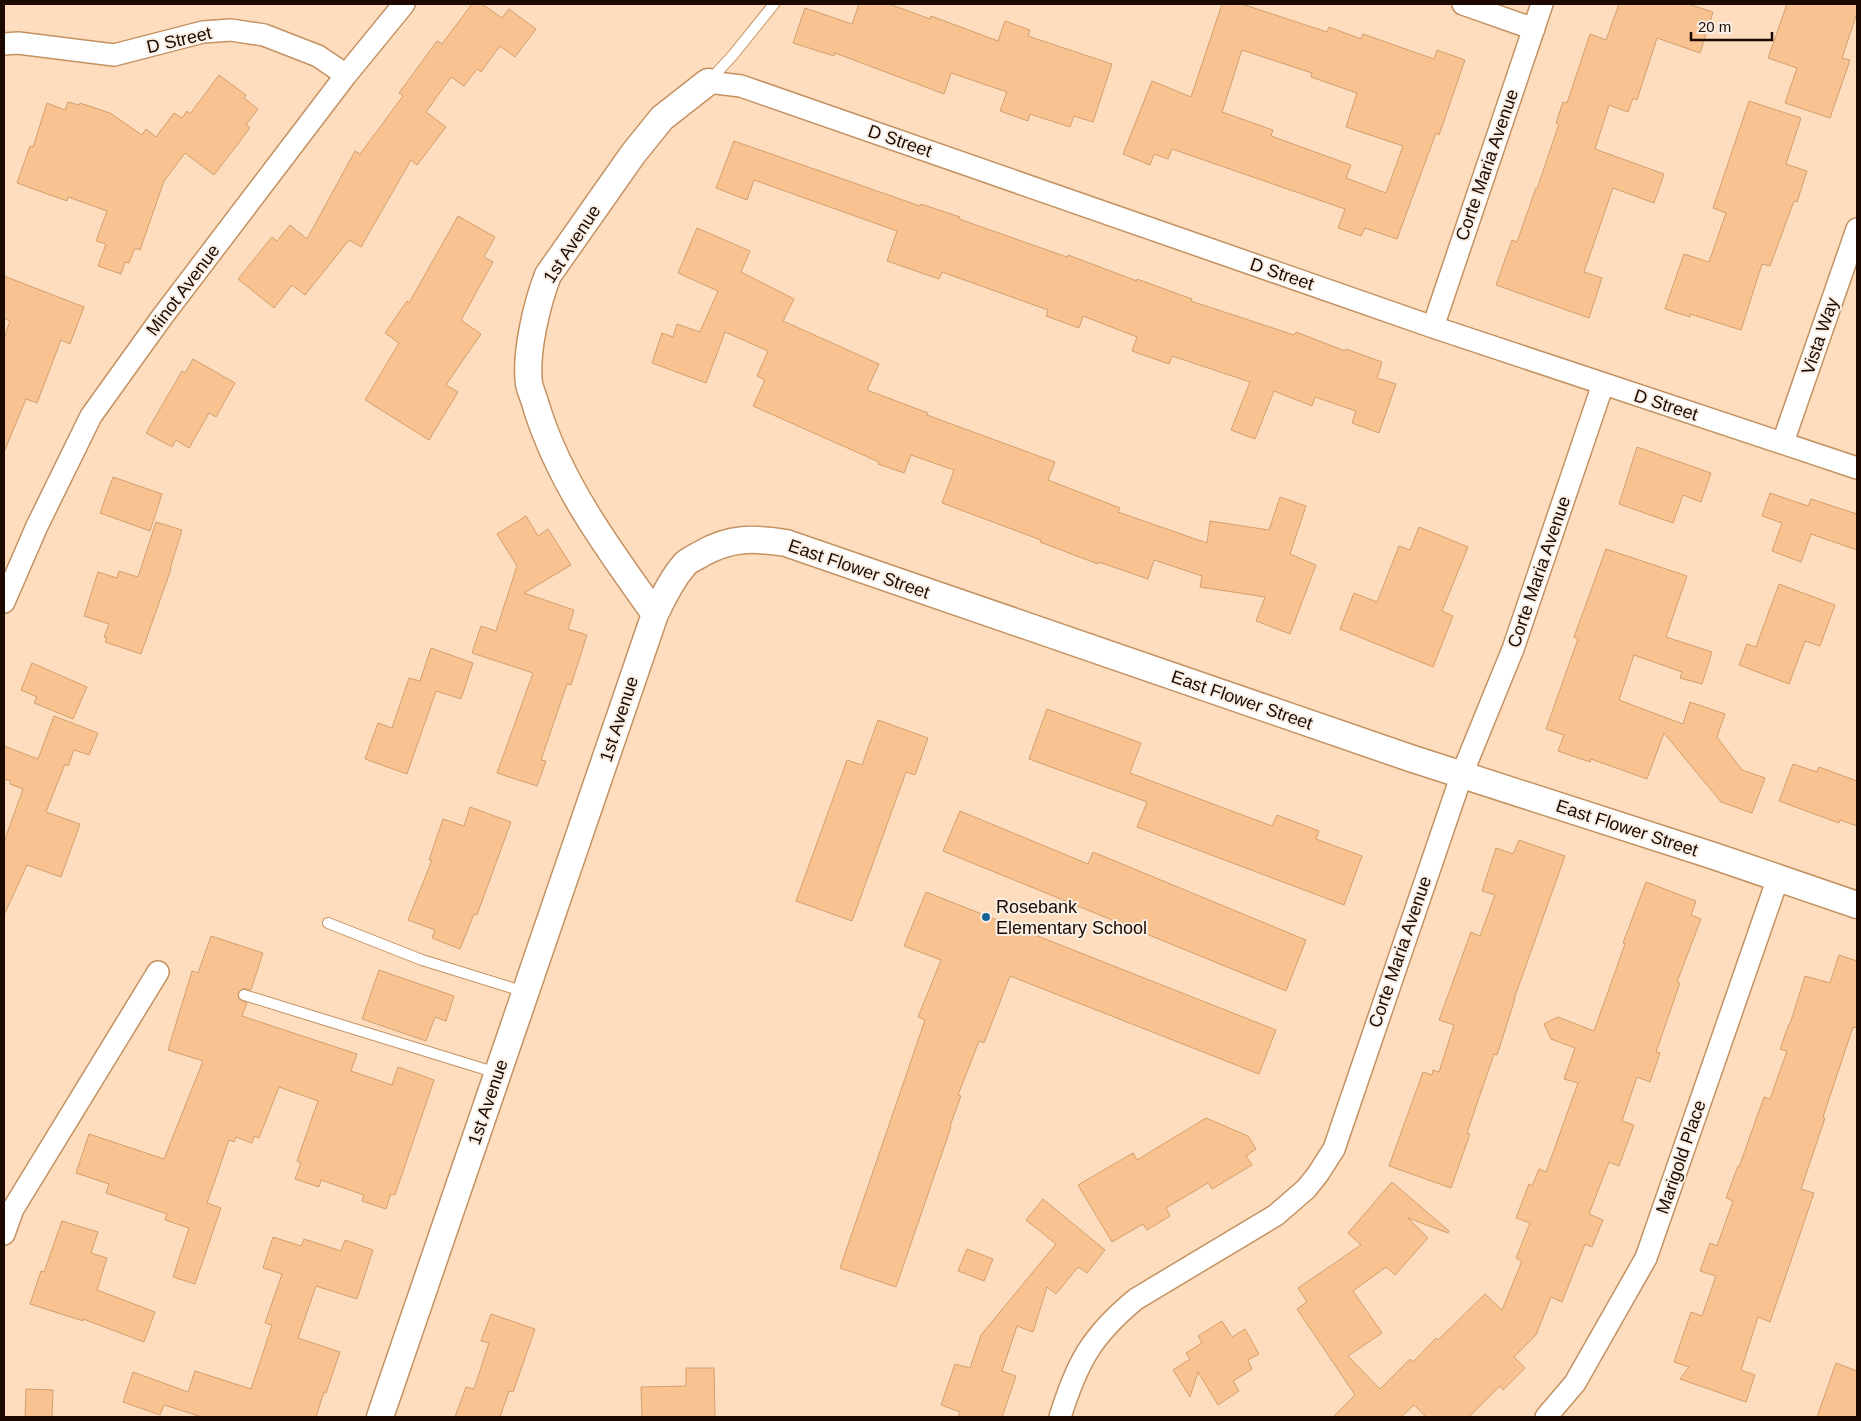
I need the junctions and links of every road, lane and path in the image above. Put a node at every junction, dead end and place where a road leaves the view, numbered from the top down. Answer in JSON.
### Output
{"nodes":[{"id":1,"x":404,"y":4,"type":"edge"},
{"id":2,"x":774,"y":4,"type":"edge"},
{"id":3,"x":1463,"y":4,"type":"edge"},
{"id":4,"x":1542,"y":4,"type":"edge"},
{"id":5,"x":1534,"y":29,"type":"junction"},
{"id":6,"x":4,"y":44,"type":"edge"},
{"id":7,"x":346,"y":75,"type":"junction"},
{"id":8,"x":708,"y":82,"type":"junction"},
{"id":9,"x":1857,"y":229,"type":"edge"},
{"id":10,"x":1433,"y":327,"type":"junction"},
{"id":11,"x":1603,"y":384,"type":"junction"},
{"id":12,"x":1783,"y":442,"type":"junction"},
{"id":13,"x":1857,"y":468,"type":"edge"},
{"id":14,"x":4,"y":602,"type":"edge"},
{"id":15,"x":655,"y":614,"type":"junction"},
{"id":16,"x":1462,"y":774,"type":"junction"},
{"id":17,"x":1778,"y":878,"type":"junction"},
{"id":18,"x":1857,"y":906,"type":"edge"},
{"id":19,"x":328,"y":923,"type":"dead end"},
{"id":20,"x":158,"y":972,"type":"dead end"},
{"id":21,"x":526,"y":992,"type":"junction"},
{"id":22,"x":244,"y":995,"type":"dead end"},
{"id":23,"x":498,"y":1073,"type":"junction"},
{"id":24,"x":4,"y":1234,"type":"edge"},
{"id":25,"x":380,"y":1417,"type":"edge"},
{"id":26,"x":1060,"y":1417,"type":"edge"},
{"id":27,"x":1546,"y":1417,"type":"edge"}],
"edges":[{"from":1,"to":7,"type":"street","name":"Minot Avenue"},
{"from":2,"to":8,"type":"lane"},
{"from":3,"to":5,"type":"street"},
{"from":4,"to":5,"type":"street","name":"Corte Maria Avenue"},
{"from":5,"to":10,"type":"street","name":"Corte Maria Avenue"},
{"from":6,"to":7,"type":"street","name":"D Street"},
{"from":7,"to":14,"type":"street","name":"Minot Avenue"},
{"from":8,"to":10,"type":"street","name":"D Street"},
{"from":8,"to":15,"type":"street","name":"1st Avenue"},
{"from":9,"to":12,"type":"street","name":"Vista Way"},
{"from":10,"to":11,"type":"street","name":"D Street"},
{"from":11,"to":12,"type":"street","name":"D Street"},
{"from":11,"to":16,"type":"street","name":"Corte Maria Avenue"},
{"from":12,"to":13,"type":"street","name":"D Street"},
{"from":15,"to":16,"type":"street","name":"East Flower Street"},
{"from":15,"to":21,"type":"street","name":"1st Avenue"},
{"from":16,"to":17,"type":"street","name":"East Flower Street"},
{"from":16,"to":26,"type":"street","name":"Corte Maria Avenue"},
{"from":17,"to":18,"type":"street","name":"East Flower Street"},
{"from":17,"to":27,"type":"street","name":"Marigold Place"},
{"from":19,"to":21,"type":"lane"},
{"from":20,"to":24,"type":"street"},
{"from":21,"to":23,"type":"street","name":"1st Avenue"},
{"from":22,"to":23,"type":"lane"},
{"from":23,"to":25,"type":"street","name":"1st Avenue"}]}
